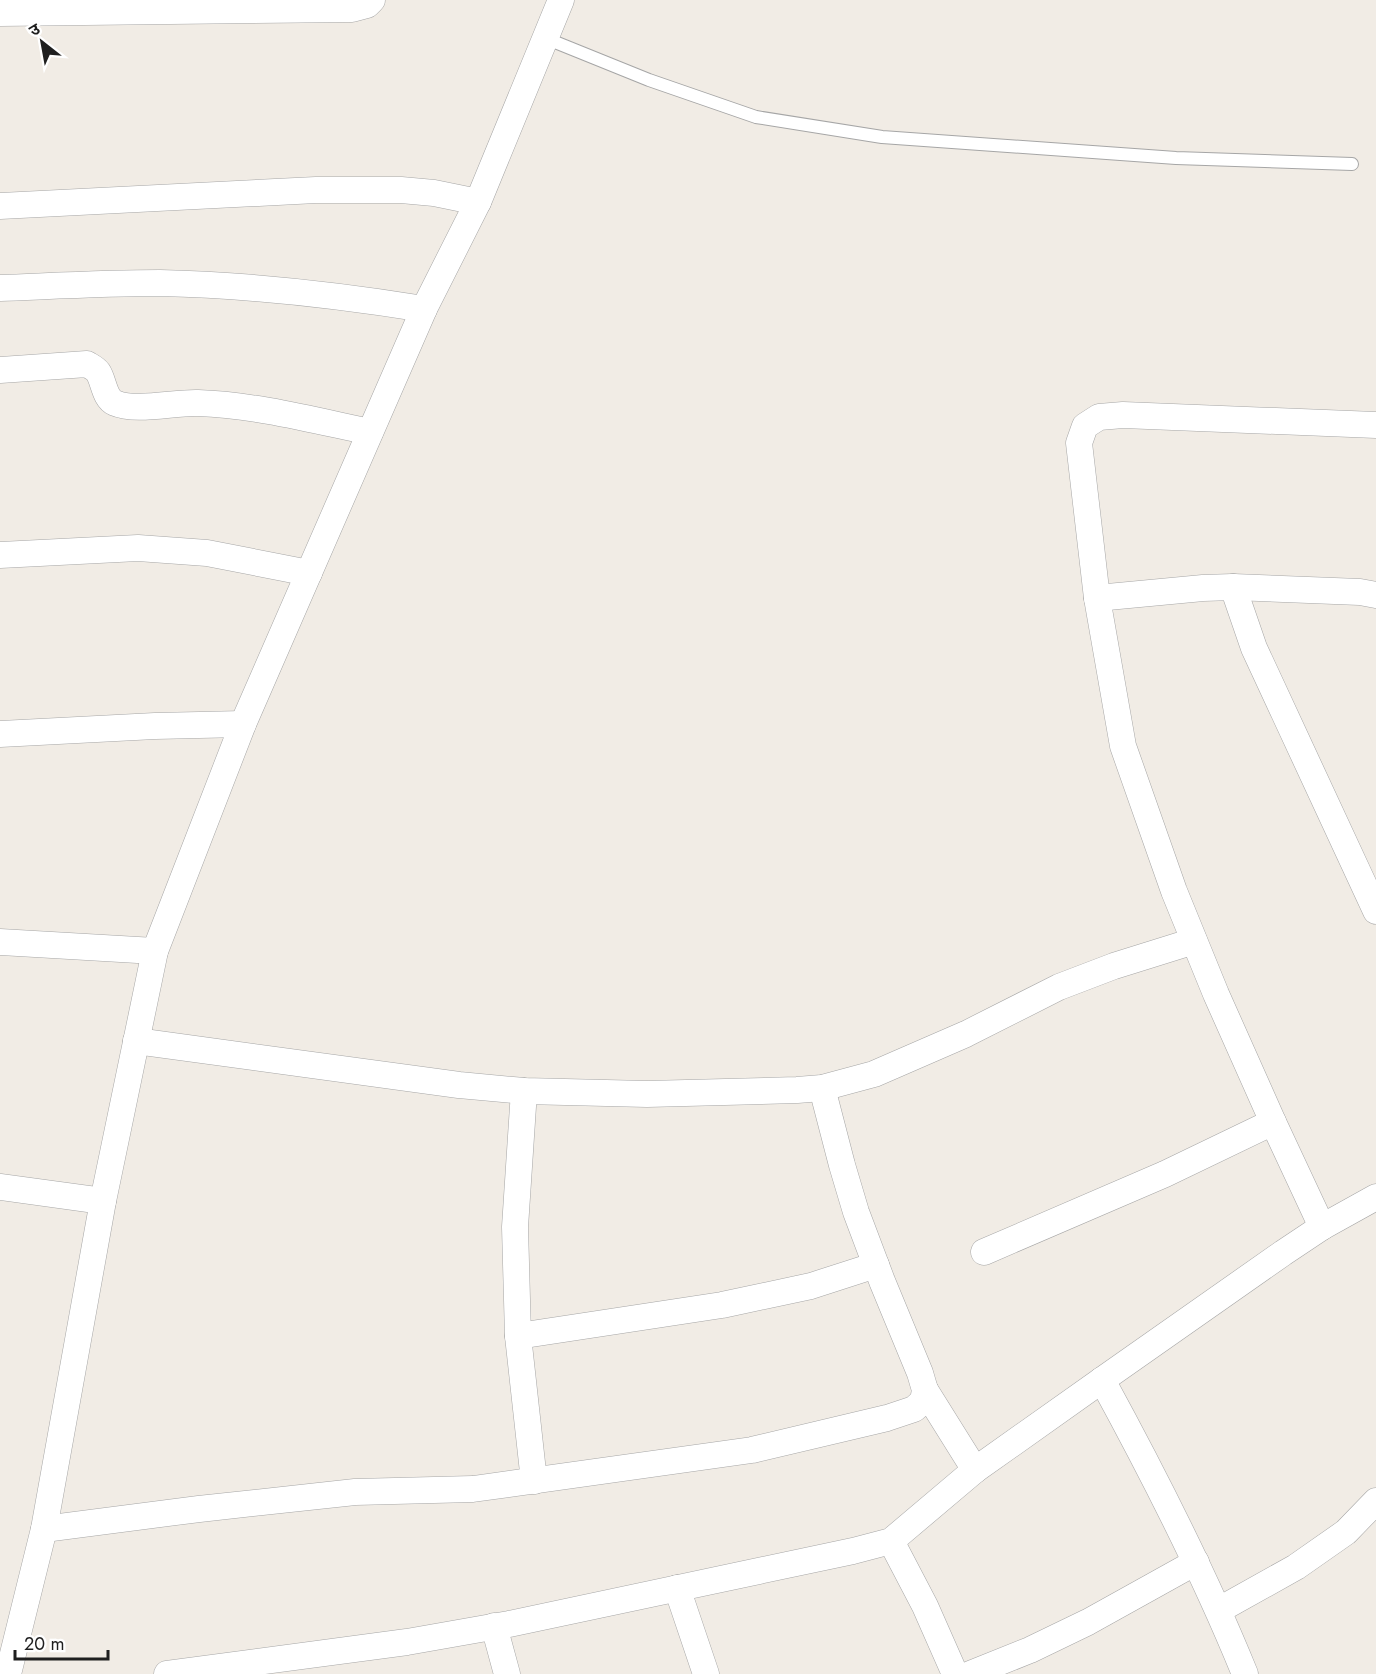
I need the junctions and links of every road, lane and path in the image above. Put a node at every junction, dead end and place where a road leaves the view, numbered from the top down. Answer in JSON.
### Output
{"nodes":[{"id":1,"x":372,"y":0,"type":"edge"},
{"id":2,"x":561,"y":0,"type":"edge"},
{"id":3,"x":0,"y":14,"type":"edge"},
{"id":4,"x":545,"y":38,"type":"junction"},
{"id":5,"x":1352,"y":164,"type":"dead end"},
{"id":6,"x":478,"y":202,"type":"junction"},
{"id":7,"x":0,"y":206,"type":"edge"},
{"id":8,"x":0,"y":288,"type":"edge"},
{"id":9,"x":424,"y":309,"type":"junction"},
{"id":10,"x":0,"y":370,"type":"edge"},
{"id":11,"x":1376,"y":425,"type":"edge"},
{"id":12,"x":370,"y":432,"type":"junction"},
{"id":13,"x":0,"y":555,"type":"edge"},
{"id":14,"x":309,"y":573,"type":"junction"},
{"id":15,"x":1233,"y":587,"type":"junction"},
{"id":16,"x":1376,"y":596,"type":"edge"},
{"id":17,"x":1097,"y":598,"type":"junction"},
{"id":18,"x":243,"y":724,"type":"junction"},
{"id":19,"x":0,"y":734,"type":"edge"},
{"id":20,"x":1376,"y":911,"type":"edge"},
{"id":21,"x":1194,"y":940,"type":"junction"},
{"id":22,"x":0,"y":942,"type":"edge"},
{"id":23,"x":155,"y":951,"type":"junction"},
{"id":24,"x":136,"y":1041,"type":"junction"},
{"id":25,"x":822,"y":1088,"type":"junction"},
{"id":26,"x":524,"y":1091,"type":"junction"},
{"id":27,"x":1273,"y":1122,"type":"junction"},
{"id":28,"x":0,"y":1186,"type":"edge"},
{"id":29,"x":1376,"y":1197,"type":"edge"},
{"id":30,"x":103,"y":1201,"type":"junction"},
{"id":31,"x":1322,"y":1227,"type":"junction"},
{"id":32,"x":984,"y":1252,"type":"dead end"},
{"id":33,"x":876,"y":1264,"type":"junction"},
{"id":34,"x":518,"y":1336,"type":"junction"},
{"id":35,"x":1102,"y":1380,"type":"junction"},
{"id":36,"x":925,"y":1390,"type":"junction"},
{"id":37,"x":975,"y":1470,"type":"junction"},
{"id":38,"x":534,"y":1481,"type":"junction"},
{"id":39,"x":1376,"y":1501,"type":"edge"},
{"id":40,"x":44,"y":1529,"type":"junction"},
{"id":41,"x":891,"y":1540,"type":"junction"},
{"id":42,"x":1196,"y":1563,"type":"junction"},
{"id":43,"x":677,"y":1588,"type":"junction"},
{"id":44,"x":1219,"y":1610,"type":"junction"},
{"id":45,"x":494,"y":1626,"type":"junction"},
{"id":46,"x":8,"y":1674,"type":"edge"},
{"id":47,"x":167,"y":1674,"type":"edge"},
{"id":48,"x":507,"y":1674,"type":"edge"},
{"id":49,"x":706,"y":1674,"type":"edge"},
{"id":50,"x":955,"y":1674,"type":"edge"},
{"id":51,"x":970,"y":1674,"type":"edge"},
{"id":52,"x":1245,"y":1674,"type":"edge"}],
"edges":[{"from":1,"to":3,"type":"street"},
{"from":2,"to":4,"type":"street"},
{"from":4,"to":5,"type":"lane"},
{"from":4,"to":6,"type":"street"},
{"from":6,"to":7,"type":"street"},
{"from":6,"to":9,"type":"street"},
{"from":8,"to":9,"type":"street"},
{"from":9,"to":12,"type":"street"},
{"from":10,"to":12,"type":"street"},
{"from":11,"to":17,"type":"street"},
{"from":12,"to":14,"type":"street"},
{"from":13,"to":14,"type":"street"},
{"from":14,"to":18,"type":"street"},
{"from":15,"to":16,"type":"street"},
{"from":15,"to":17,"type":"street"},
{"from":15,"to":20,"type":"street"},
{"from":17,"to":21,"type":"street"},
{"from":18,"to":19,"type":"street"},
{"from":18,"to":23,"type":"street"},
{"from":21,"to":25,"type":"street"},
{"from":21,"to":27,"type":"street"},
{"from":22,"to":23,"type":"street"},
{"from":23,"to":24,"type":"street"},
{"from":24,"to":26,"type":"street"},
{"from":24,"to":30,"type":"street"},
{"from":25,"to":26,"type":"street"},
{"from":25,"to":33,"type":"street"},
{"from":26,"to":34,"type":"street"},
{"from":27,"to":31,"type":"street"},
{"from":27,"to":32,"type":"street"},
{"from":28,"to":30,"type":"street"},
{"from":29,"to":31,"type":"street"},
{"from":30,"to":40,"type":"street"},
{"from":31,"to":35,"type":"street"},
{"from":33,"to":34,"type":"street"},
{"from":33,"to":36,"type":"street"},
{"from":34,"to":38,"type":"street"},
{"from":35,"to":37,"type":"street"},
{"from":35,"to":42,"type":"street"},
{"from":36,"to":37,"type":"street"},
{"from":36,"to":38,"type":"street"},
{"from":37,"to":41,"type":"street"},
{"from":38,"to":40,"type":"street"},
{"from":39,"to":44,"type":"street"},
{"from":40,"to":46,"type":"street"},
{"from":41,"to":43,"type":"street"},
{"from":41,"to":50,"type":"street"},
{"from":42,"to":44,"type":"street"},
{"from":42,"to":51,"type":"street"},
{"from":43,"to":45,"type":"street"},
{"from":43,"to":49,"type":"street"},
{"from":44,"to":52,"type":"street"},
{"from":45,"to":47,"type":"street"},
{"from":45,"to":48,"type":"street"}]}
